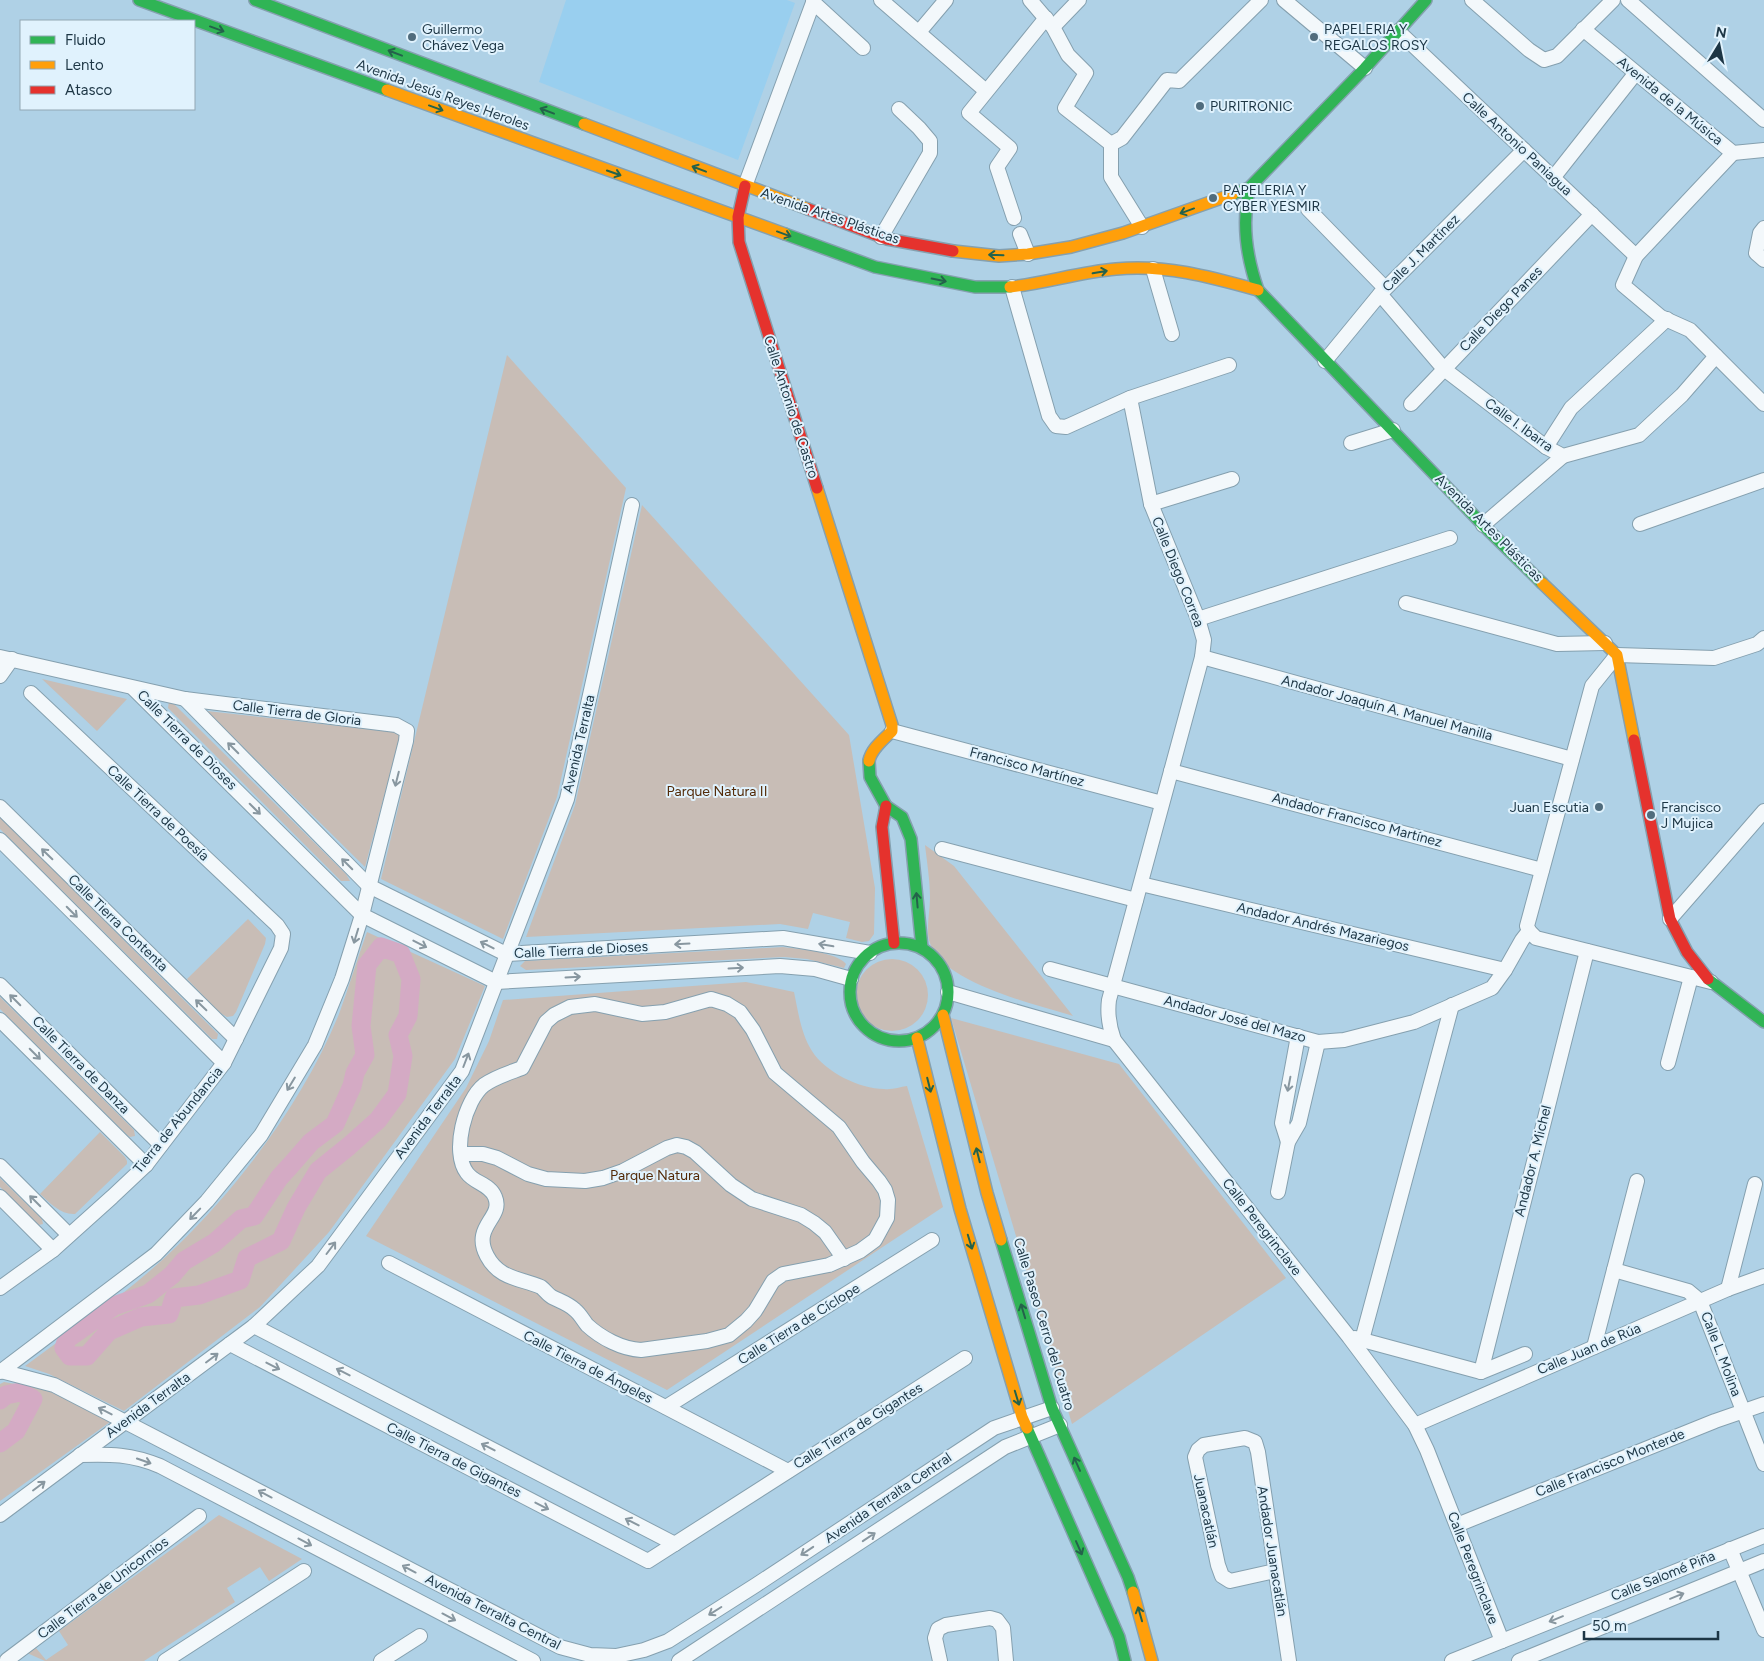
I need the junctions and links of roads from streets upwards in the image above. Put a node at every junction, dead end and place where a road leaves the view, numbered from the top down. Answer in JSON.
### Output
{"nodes":[{"id":1,"x":139,"y":0,"type":"edge"},
{"id":2,"x":255,"y":0,"type":"edge"},
{"id":3,"x":881,"y":0,"type":"edge"},
{"id":4,"x":946,"y":0,"type":"edge"},
{"id":5,"x":1030,"y":0,"type":"edge"},
{"id":6,"x":1079,"y":0,"type":"edge"},
{"id":7,"x":1261,"y":0,"type":"edge"},
{"id":8,"x":1284,"y":0,"type":"edge"},
{"id":9,"x":1426,"y":0,"type":"edge"},
{"id":10,"x":1472,"y":0,"type":"edge"},
{"id":11,"x":1613,"y":0,"type":"edge"},
{"id":12,"x":1628,"y":0,"type":"edge"},
{"id":13,"x":814,"y":1,"type":"edge"},
{"id":14,"x":194,"y":20,"type":"edge"},
{"id":15,"x":195,"y":20,"type":"edge"},
{"id":16,"x":1049,"y":22,"type":"junction"},
{"id":17,"x":915,"y":29,"type":"junction"},
{"id":18,"x":1583,"y":30,"type":"junction"},
{"id":19,"x":1398,"y":32,"type":"junction"},
{"id":20,"x":863,"y":48,"type":"dead end"},
{"id":21,"x":1365,"y":68,"type":"junction"},
{"id":22,"x":1635,"y":74,"type":"junction"},
{"id":23,"x":986,"y":91,"type":"junction"},
{"id":24,"x":899,"y":109,"type":"dead end"},
{"id":25,"x":1764,"y":120,"type":"edge"},
{"id":26,"x":1111,"y":144,"type":"junction"},
{"id":27,"x":1524,"y":150,"type":"junction"},
{"id":28,"x":1764,"y":150,"type":"edge"},
{"id":29,"x":1733,"y":153,"type":"junction"},
{"id":30,"x":1553,"y":178,"type":"junction"},
{"id":31,"x":745,"y":186,"type":"junction"},
{"id":32,"x":1250,"y":188,"type":"junction"},
{"id":33,"x":1308,"y":209,"type":"dead end"},
{"id":34,"x":1592,"y":214,"type":"junction"},
{"id":35,"x":738,"y":217,"type":"junction"},
{"id":36,"x":1014,"y":218,"type":"dead end"},
{"id":37,"x":1142,"y":227,"type":"junction"},
{"id":38,"x":1764,"y":228,"type":"edge"},
{"id":39,"x":1020,"y":234,"type":"dead end"},
{"id":40,"x":881,"y":237,"type":"junction"},
{"id":41,"x":1028,"y":254,"type":"junction"},
{"id":42,"x":1636,"y":256,"type":"junction"},
{"id":43,"x":1764,"y":260,"type":"edge"},
{"id":44,"x":1153,"y":269,"type":"junction"},
{"id":45,"x":1012,"y":287,"type":"junction"},
{"id":46,"x":1258,"y":290,"type":"junction"},
{"id":47,"x":1383,"y":291,"type":"junction"},
{"id":48,"x":1664,"y":318,"type":"junction"},
{"id":49,"x":1172,"y":334,"type":"dead end"},
{"id":50,"x":1716,"y":356,"type":"junction"},
{"id":51,"x":1325,"y":361,"type":"junction"},
{"id":52,"x":1229,"y":365,"type":"dead end"},
{"id":53,"x":1444,"y":370,"type":"junction"},
{"id":54,"x":1130,"y":398,"type":"junction"},
{"id":55,"x":1761,"y":398,"type":"edge"},
{"id":56,"x":1411,"y":404,"type":"dead end"},
{"id":57,"x":1393,"y":430,"type":"junction"},
{"id":58,"x":1351,"y":443,"type":"dead end"},
{"id":59,"x":1546,"y":447,"type":"junction"},
{"id":60,"x":1562,"y":456,"type":"junction"},
{"id":61,"x":1232,"y":479,"type":"dead end"},
{"id":62,"x":1764,"y":480,"type":"edge"},
{"id":63,"x":1151,"y":504,"type":"junction"},
{"id":64,"x":632,"y":505,"type":"dead end"},
{"id":65,"x":1640,"y":524,"type":"dead end"},
{"id":66,"x":1484,"y":525,"type":"junction"},
{"id":67,"x":1450,"y":538,"type":"dead end"},
{"id":68,"x":1406,"y":603,"type":"dead end"},
{"id":69,"x":1198,"y":619,"type":"junction"},
{"id":70,"x":1764,"y":638,"type":"edge"},
{"id":71,"x":1605,"y":643,"type":"junction"},
{"id":72,"x":1617,"y":655,"type":"junction"},
{"id":73,"x":1202,"y":657,"type":"junction"},
{"id":74,"x":6,"y":658,"type":"edge"},
{"id":75,"x":0,"y":676,"type":"edge"},
{"id":76,"x":134,"y":688,"type":"junction"},
{"id":77,"x":31,"y":693,"type":"dead end"},
{"id":78,"x":185,"y":700,"type":"junction"},
{"id":79,"x":892,"y":730,"type":"junction"},
{"id":80,"x":1572,"y":758,"type":"junction"},
{"id":81,"x":1171,"y":771,"type":"junction"},
{"id":82,"x":1162,"y":803,"type":"junction"},
{"id":83,"x":886,"y":806,"type":"junction"},
{"id":84,"x":0,"y":807,"type":"edge"},
{"id":85,"x":1764,"y":811,"type":"edge"},
{"id":86,"x":0,"y":840,"type":"edge"},
{"id":87,"x":942,"y":850,"type":"dead end"},
{"id":88,"x":1542,"y":870,"type":"junction"},
{"id":89,"x":1141,"y":884,"type":"junction"},
{"id":90,"x":369,"y":886,"type":"junction"},
{"id":91,"x":1136,"y":900,"type":"junction"},
{"id":92,"x":362,"y":914,"type":"junction"},
{"id":93,"x":1670,"y":919,"type":"junction"},
{"id":94,"x":1529,"y":931,"type":"junction"},
{"id":95,"x":283,"y":934,"type":"joint"},
{"id":96,"x":894,"y":943,"type":"junction"},
{"id":97,"x":922,"y":948,"type":"junction"},
{"id":98,"x":1587,"y":951,"type":"junction"},
{"id":99,"x":870,"y":953,"type":"junction"},
{"id":100,"x":506,"y":954,"type":"junction"},
{"id":101,"x":1050,"y":969,"type":"dead end"},
{"id":102,"x":1505,"y":970,"type":"junction"},
{"id":103,"x":1691,"y":977,"type":"junction"},
{"id":104,"x":852,"y":979,"type":"junction"},
{"id":105,"x":496,"y":982,"type":"junction"},
{"id":106,"x":1711,"y":982,"type":"junction"},
{"id":107,"x":0,"y":985,"type":"edge"},
{"id":108,"x":1112,"y":986,"type":"junction"},
{"id":109,"x":948,"y":992,"type":"junction"},
{"id":110,"x":1452,"y":1005,"type":"junction"},
{"id":111,"x":943,"y":1015,"type":"junction"},
{"id":112,"x":0,"y":1020,"type":"edge"},
{"id":113,"x":1764,"y":1022,"type":"edge"},
{"id":114,"x":1298,"y":1036,"type":"junction"},
{"id":115,"x":917,"y":1038,"type":"junction"},
{"id":116,"x":236,"y":1039,"type":"junction"},
{"id":117,"x":1114,"y":1040,"type":"junction"},
{"id":118,"x":1318,"y":1042,"type":"junction"},
{"id":119,"x":224,"y":1063,"type":"junction"},
{"id":120,"x":1668,"y":1063,"type":"dead end"},
{"id":121,"x":1288,"y":1142,"type":"junction"},
{"id":122,"x":161,"y":1145,"type":"junction"},
{"id":123,"x":461,"y":1154,"type":"junction"},
{"id":124,"x":146,"y":1165,"type":"junction"},
{"id":125,"x":0,"y":1166,"type":"edge"},
{"id":126,"x":1637,"y":1181,"type":"dead end"},
{"id":127,"x":1755,"y":1184,"type":"dead end"},
{"id":128,"x":1278,"y":1192,"type":"dead end"},
{"id":129,"x":988,"y":1193,"type":"junction"},
{"id":130,"x":0,"y":1197,"type":"edge"},
{"id":131,"x":967,"y":1205,"type":"junction"},
{"id":132,"x":69,"y":1235,"type":"junction"},
{"id":133,"x":932,"y":1240,"type":"dead end"},
{"id":134,"x":53,"y":1250,"type":"junction"},
{"id":135,"x":844,"y":1259,"type":"junction"},
{"id":136,"x":389,"y":1263,"type":"dead end"},
{"id":137,"x":1614,"y":1270,"type":"junction"},
{"id":138,"x":1764,"y":1276,"type":"edge"},
{"id":139,"x":0,"y":1288,"type":"edge"},
{"id":140,"x":1728,"y":1289,"type":"junction"},
{"id":141,"x":1700,"y":1301,"type":"junction"},
{"id":142,"x":254,"y":1326,"type":"junction"},
{"id":143,"x":1355,"y":1339,"type":"junction"},
{"id":144,"x":230,"y":1344,"type":"junction"},
{"id":145,"x":1594,"y":1347,"type":"junction"},
{"id":146,"x":1525,"y":1354,"type":"dead end"},
{"id":147,"x":966,"y":1358,"type":"dead end"},
{"id":148,"x":1,"y":1372,"type":"edge"},
{"id":149,"x":1481,"y":1372,"type":"junction"},
{"id":150,"x":1764,"y":1404,"type":"edge"},
{"id":151,"x":666,"y":1407,"type":"junction"},
{"id":152,"x":1052,"y":1408,"type":"junction"},
{"id":153,"x":1743,"y":1411,"type":"junction"},
{"id":154,"x":1022,"y":1417,"type":"junction"},
{"id":155,"x":126,"y":1421,"type":"junction"},
{"id":156,"x":1415,"y":1424,"type":"junction"},
{"id":157,"x":1060,"y":1425,"type":"junction"},
{"id":158,"x":1030,"y":1436,"type":"junction"},
{"id":159,"x":1255,"y":1442,"type":"joint"},
{"id":160,"x":79,"y":1455,"type":"junction"},
{"id":161,"x":1764,"y":1464,"type":"edge"},
{"id":162,"x":788,"y":1471,"type":"junction"},
{"id":163,"x":0,"y":1515,"type":"edge"},
{"id":164,"x":198,"y":1516,"type":"dead end"},
{"id":165,"x":1456,"y":1525,"type":"junction"},
{"id":166,"x":1764,"y":1536,"type":"edge"},
{"id":167,"x":675,"y":1544,"type":"junction"},
{"id":168,"x":1730,"y":1549,"type":"junction"},
{"id":169,"x":1764,"y":1561,"type":"edge"},
{"id":170,"x":304,"y":1571,"type":"dead end"},
{"id":171,"x":1275,"y":1571,"type":"junction"},
{"id":172,"x":1740,"y":1571,"type":"junction"},
{"id":173,"x":756,"y":1585,"type":"junction"},
{"id":174,"x":770,"y":1603,"type":"junction"},
{"id":175,"x":1764,"y":1630,"type":"edge"},
{"id":176,"x":420,"y":1636,"type":"dead end"},
{"id":177,"x":1502,"y":1641,"type":"junction"},
{"id":178,"x":0,"y":1657,"type":"edge"},
{"id":179,"x":8,"y":1661,"type":"edge"},
{"id":180,"x":166,"y":1661,"type":"edge"},
{"id":181,"x":381,"y":1661,"type":"edge"},
{"id":182,"x":534,"y":1661,"type":"edge"},
{"id":183,"x":679,"y":1661,"type":"edge"},
{"id":184,"x":940,"y":1661,"type":"edge"},
{"id":185,"x":1006,"y":1661,"type":"edge"},
{"id":186,"x":1125,"y":1661,"type":"edge"},
{"id":187,"x":1152,"y":1661,"type":"edge"},
{"id":188,"x":1289,"y":1661,"type":"edge"},
{"id":189,"x":1452,"y":1661,"type":"edge"},
{"id":190,"x":1519,"y":1661,"type":"edge"}],
"edges":[{"from":1,"to":14,"type":"street","name":"Avenida Jesús Reyes Heroles","one_way":true},
{"from":31,"to":2,"type":"street","name":"Avenida Jesús Reyes Heroles","one_way":true},
{"from":3,"to":17,"type":"street"},
{"from":4,"to":17,"type":"street"},
{"from":5,"to":16,"type":"street"},
{"from":6,"to":16,"type":"street"},
{"from":7,"to":26,"type":"street"},
{"from":8,"to":21,"type":"street"},
{"from":9,"to":19,"type":"street"},
{"from":10,"to":18,"type":"street"},
{"from":11,"to":18,"type":"street"},
{"from":12,"to":25,"type":"street"},
{"from":13,"to":20,"type":"street"},
{"from":13,"to":31,"type":"street","name":"Calle Antonio de Castro"},
{"from":15,"to":35,"type":"street","name":"Avenida Jesús Reyes Heroles","one_way":true},
{"from":16,"to":23,"type":"street"},
{"from":16,"to":26,"type":"street"},
{"from":17,"to":23,"type":"street"},
{"from":18,"to":22,"type":"street","name":"Avenida de la Música"},
{"from":19,"to":21,"type":"street"},
{"from":19,"to":27,"type":"street","name":"Calle Antonio Paniagua"},
{"from":21,"to":32,"type":"street"},
{"from":22,"to":29,"type":"street","name":"Avenida de la Música"},
{"from":22,"to":30,"type":"street"},
{"from":23,"to":36,"type":"street"},
{"from":24,"to":40,"type":"street"},
{"from":26,"to":37,"type":"street"},
{"from":27,"to":30,"type":"street","name":"Calle Antonio Paniagua"},
{"from":27,"to":47,"type":"street","name":"Calle J. Martínez"},
{"from":28,"to":29,"type":"street","name":"Avenida de la Música"},
{"from":29,"to":42,"type":"street"},
{"from":30,"to":34,"type":"street","name":"Calle Antonio Paniagua"},
{"from":31,"to":35,"type":"street","name":"Calle Antonio de Castro"},
{"from":31,"to":40,"type":"street","name":"Avenida Artes Plásticas"},
{"from":32,"to":37,"type":"street","name":"Avenida Artes Plásticas","one_way":true},
{"from":32,"to":46,"type":"street","name":"Avenida Artes Plásticas"},
{"from":33,"to":47,"type":"street","name":"Calle I. Ibarra"},
{"from":34,"to":42,"type":"street","name":"Calle Antonio Paniagua"},
{"from":34,"to":53,"type":"street","name":"Calle Diego Panes"},
{"from":35,"to":45,"type":"street","one_way":true},
{"from":35,"to":79,"type":"street","name":"Calle Antonio de Castro"},
{"from":37,"to":41,"type":"street","name":"Avenida Artes Plásticas"},
{"from":38,"to":43,"type":"street"},
{"from":39,"to":41,"type":"street"},
{"from":41,"to":40,"type":"street","name":"Avenida Artes Plásticas","one_way":true},
{"from":42,"to":48,"type":"street"},
{"from":45,"to":44,"type":"street","one_way":true},
{"from":44,"to":46,"type":"street"},
{"from":44,"to":49,"type":"street"},
{"from":45,"to":54,"type":"street"},
{"from":46,"to":51,"type":"street","name":"Avenida Artes Plásticas"},
{"from":47,"to":51,"type":"street","name":"Calle J. Martínez"},
{"from":47,"to":53,"type":"street","name":"Calle I. Ibarra"},
{"from":48,"to":50,"type":"street"},
{"from":48,"to":59,"type":"street"},
{"from":50,"to":55,"type":"street"},
{"from":50,"to":60,"type":"street","name":"Calle I. Ibarra"},
{"from":51,"to":57,"type":"street","name":"Avenida Artes Plásticas"},
{"from":52,"to":54,"type":"street"},
{"from":53,"to":56,"type":"street","name":"Calle Diego Panes"},
{"from":53,"to":59,"type":"street","name":"Calle I. Ibarra"},
{"from":54,"to":63,"type":"street","name":"Calle Diego Correa"},
{"from":57,"to":58,"type":"street"},
{"from":57,"to":66,"type":"street","name":"Avenida Artes Plásticas"},
{"from":59,"to":60,"type":"street","name":"Calle I. Ibarra"},
{"from":60,"to":66,"type":"street"},
{"from":61,"to":63,"type":"street"},
{"from":62,"to":65,"type":"street"},
{"from":63,"to":69,"type":"street","name":"Calle Diego Correa"},
{"from":64,"to":100,"type":"street","name":"Avenida Terralta"},
{"from":66,"to":71,"type":"street","name":"Avenida Artes Plásticas"},
{"from":67,"to":69,"type":"street"},
{"from":68,"to":71,"type":"street"},
{"from":69,"to":73,"type":"street","name":"Calle Diego Correa"},
{"from":70,"to":72,"type":"street"},
{"from":71,"to":72,"type":"street","name":"Avenida Artes Plásticas"},
{"from":72,"to":80,"type":"street"},
{"from":72,"to":93,"type":"street"},
{"from":73,"to":80,"type":"street","name":"Andador Joaquín A. Manuel Manilla"},
{"from":73,"to":81,"type":"street","name":"Calle Diego Correa"},
{"from":74,"to":75,"type":"street"},
{"from":74,"to":76,"type":"street"},
{"from":76,"to":78,"type":"street","name":"Calle Tierra de Dioses"},
{"from":76,"to":92,"type":"street","name":"Calle Tierra de Dioses","one_way":true},
{"from":77,"to":95,"type":"street","name":"Calle Tierra de Poesía"},
{"from":90,"to":78,"type":"street","name":"Calle Tierra de Dioses","one_way":true},
{"from":78,"to":90,"type":"street","name":"Calle Tierra de Gloria","one_way":true},
{"from":79,"to":82,"type":"street","name":"Francisco Martínez"},
{"from":79,"to":83,"type":"street"},
{"from":80,"to":88,"type":"street"},
{"from":81,"to":82,"type":"street","name":"Calle Diego Correa"},
{"from":81,"to":88,"type":"street","name":"Andador Francisco Martínez"},
{"from":82,"to":89,"type":"street","name":"Calle Peregrinclave"},
{"from":83,"to":96,"type":"street"},
{"from":97,"to":83,"type":"street","one_way":true},
{"from":116,"to":84,"type":"street","name":"Calle Tierra Contenta","one_way":true},
{"from":85,"to":93,"type":"street"},
{"from":86,"to":119,"type":"street","name":"Calle Tierra Contenta","one_way":true},
{"from":87,"to":91,"type":"street"},
{"from":88,"to":94,"type":"street"},
{"from":89,"to":91,"type":"street","name":"Calle Peregrinclave"},
{"from":89,"to":102,"type":"street","name":"Andador Andrés Mazariegos"},
{"from":90,"to":92,"type":"street"},
{"from":100,"to":90,"type":"street","name":"Calle Tierra de Dioses","one_way":true},
{"from":91,"to":108,"type":"street","name":"Calle Peregrinclave"},
{"from":92,"to":105,"type":"street","name":"Calle Tierra de Dioses","one_way":true},
{"from":92,"to":148,"type":"street","one_way":true},
{"from":93,"to":106,"type":"street"},
{"from":94,"to":98,"type":"street"},
{"from":94,"to":102,"type":"street","name":"Andador José del Mazo"},
{"from":95,"to":116,"type":"street","name":"Tierra de Abundancia"},
{"from":96,"to":97,"type":"street"},
{"from":96,"to":99,"type":"street"},
{"from":97,"to":109,"type":"street"},
{"from":98,"to":103,"type":"street"},
{"from":98,"to":149,"type":"street","name":"Andador A. Michel"},
{"from":99,"to":100,"type":"street","name":"Calle Tierra de Dioses","one_way":true},
{"from":99,"to":104,"type":"street"},
{"from":100,"to":105,"type":"street","name":"Avenida Terralta"},
{"from":101,"to":108,"type":"street","name":"Andador José del Mazo"},
{"from":102,"to":110,"type":"street","name":"Andador José del Mazo"},
{"from":103,"to":106,"type":"street"},
{"from":103,"to":120,"type":"street"},
{"from":105,"to":104,"type":"street","name":"Calle Tierra de Dioses","one_way":true},
{"from":104,"to":115,"type":"street"},
{"from":142,"to":105,"type":"street","name":"Avenida Terralta","one_way":true},
{"from":106,"to":113,"type":"street"},
{"from":122,"to":107,"type":"street","name":"Calle Tierra de Danza","one_way":true},
{"from":108,"to":114,"type":"street","name":"Andador José del Mazo"},
{"from":108,"to":117,"type":"street","name":"Calle Peregrinclave"},
{"from":109,"to":111,"type":"street"},
{"from":109,"to":117,"type":"street"},
{"from":110,"to":118,"type":"street","name":"Andador José del Mazo"},
{"from":110,"to":143,"type":"street"},
{"from":111,"to":115,"type":"street"},
{"from":129,"to":111,"type":"street","name":"Calle Paseo Cerro del Cuatro","one_way":true},
{"from":112,"to":124,"type":"street","name":"Calle Tierra de Danza","one_way":true},
{"from":114,"to":118,"type":"street","name":"Andador José del Mazo"},
{"from":114,"to":121,"type":"street","one_way":true},
{"from":115,"to":131,"type":"street","one_way":true},
{"from":116,"to":119,"type":"street","name":"Tierra de Abundancia"},
{"from":117,"to":143,"type":"street","name":"Calle Peregrinclave"},
{"from":118,"to":121,"type":"street"},
{"from":119,"to":122,"type":"street","name":"Tierra de Abundancia"},
{"from":121,"to":128,"type":"street"},
{"from":122,"to":124,"type":"street","name":"Tierra de Abundancia"},
{"from":123,"to":135,"type":"street"},
{"from":123,"to":135,"type":"street"},
{"from":123,"to":135,"type":"street"},
{"from":124,"to":132,"type":"street","name":"Tierra de Abundancia"},
{"from":132,"to":125,"type":"street","one_way":true},
{"from":126,"to":137,"type":"street"},
{"from":127,"to":140,"type":"street"},
{"from":129,"to":131,"type":"street"},
{"from":152,"to":129,"type":"street","name":"Calle Paseo Cerro del Cuatro","one_way":true},
{"from":130,"to":134,"type":"street"},
{"from":131,"to":154,"type":"street","one_way":true},
{"from":132,"to":134,"type":"street","name":"Tierra de Abundancia"},
{"from":133,"to":151,"type":"street","name":"Calle Tierra de Cíclope"},
{"from":134,"to":139,"type":"street","name":"Tierra de Abundancia"},
{"from":136,"to":151,"type":"street","name":"Calle Tierra de Ángeles"},
{"from":137,"to":141,"type":"street","name":"Calle L. Molina"},
{"from":137,"to":145,"type":"street"},
{"from":138,"to":140,"type":"street","name":"Calle Juan de Rúa"},
{"from":140,"to":141,"type":"street","name":"Calle Juan de Rúa"},
{"from":141,"to":145,"type":"street","name":"Calle Juan de Rúa"},
{"from":141,"to":153,"type":"street","name":"Calle L. Molina"},
{"from":142,"to":144,"type":"street","name":"Avenida Terralta"},
{"from":167,"to":142,"type":"street","name":"Calle Tierra de Gigantes","one_way":true},
{"from":143,"to":149,"type":"street"},
{"from":143,"to":156,"type":"street","name":"Calle Peregrinclave"},
{"from":155,"to":144,"type":"street","name":"Avenida Terralta","one_way":true},
{"from":144,"to":167,"type":"street","name":"Calle Tierra de Gigantes","one_way":true},
{"from":145,"to":156,"type":"street","name":"Calle Juan de Rúa"},
{"from":146,"to":149,"type":"street"},
{"from":147,"to":162,"type":"street","name":"Calle Tierra de Gigantes"},
{"from":155,"to":148,"type":"street","name":"Avenida Terralta Central","one_way":true},
{"from":150,"to":153,"type":"street","name":"Calle Francisco Monterde"},
{"from":151,"to":162,"type":"street","name":"Calle Tierra de Ángeles"},
{"from":152,"to":154,"type":"street","name":"Avenida Terralta Central"},
{"from":152,"to":157,"type":"street","name":"Calle Paseo Cerro del Cuatro"},
{"from":153,"to":161,"type":"street","name":"Calle L. Molina"},
{"from":153,"to":165,"type":"street","name":"Calle Francisco Monterde"},
{"from":154,"to":158,"type":"street"},
{"from":154,"to":173,"type":"street","name":"Avenida Terralta Central","one_way":true},
{"from":155,"to":160,"type":"street","name":"Avenida Terralta"},
{"from":173,"to":155,"type":"street","name":"Avenida Terralta Central","one_way":true},
{"from":156,"to":165,"type":"street","name":"Calle Peregrinclave"},
{"from":157,"to":158,"type":"street","name":"Avenida Terralta Central"},
{"from":187,"to":157,"type":"street","name":"Calle Paseo Cerro del Cuatro","one_way":true},
{"from":174,"to":158,"type":"street","name":"Avenida Terralta Central","one_way":true},
{"from":158,"to":186,"type":"street","one_way":true},
{"from":159,"to":171,"type":"street","name":"Andador Juanacatlán"},
{"from":159,"to":171,"type":"street","name":"Juanacatlán"},
{"from":163,"to":160,"type":"street","name":"Avenida Terralta","one_way":true},
{"from":160,"to":182,"type":"street","name":"Avenida Terralta Central","one_way":true},
{"from":162,"to":167,"type":"street","name":"Calle Tierra de Gigantes"},
{"from":164,"to":179,"type":"street","name":"Calle Tierra de Unicornios"},
{"from":165,"to":177,"type":"street","name":"Calle Peregrinclave"},
{"from":166,"to":168,"type":"street","name":"Calle Salomé Piña"},
{"from":168,"to":172,"type":"street"},
{"from":168,"to":177,"type":"street","name":"Calle Salomé Piña","one_way":true},
{"from":169,"to":172,"type":"street","name":"Calle Salomé Piña"},
{"from":170,"to":180,"type":"street"},
{"from":171,"to":188,"type":"street","name":"Andador Juanacatlán"},
{"from":172,"to":175,"type":"street"},
{"from":190,"to":172,"type":"street","name":"Calle Salomé Piña","one_way":true},
{"from":173,"to":174,"type":"street"},
{"from":174,"to":183,"type":"street","name":"Avenida Terralta Central"},
{"from":176,"to":181,"type":"street"},
{"from":177,"to":189,"type":"street","name":"Calle Salomé Piña"},
{"from":178,"to":179,"type":"street"},
{"from":184,"to":185,"type":"street"}]}
